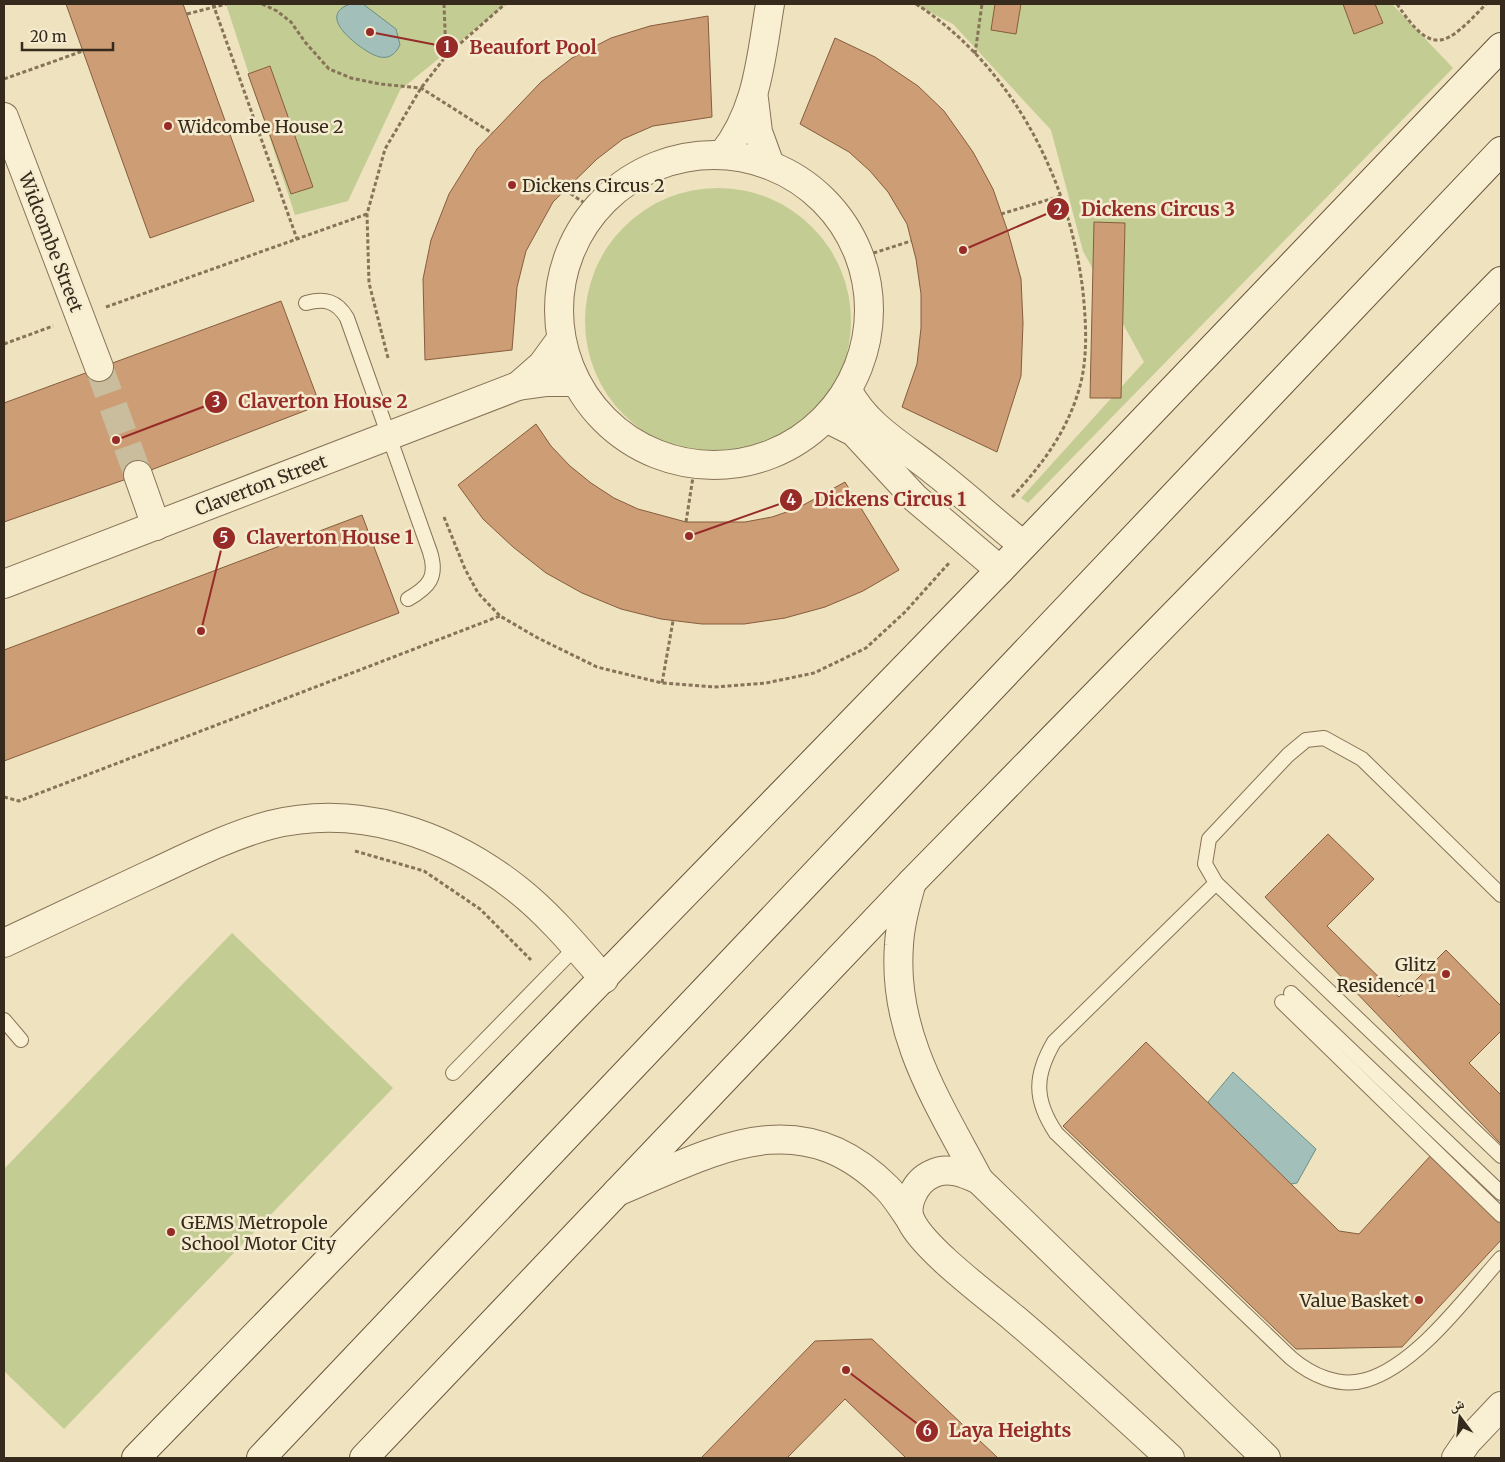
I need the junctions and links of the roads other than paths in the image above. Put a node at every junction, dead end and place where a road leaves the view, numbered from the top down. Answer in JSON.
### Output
{"nodes":[{"id":1,"x":770,"y":4,"type":"edge"},
{"id":2,"x":1501,"y":47,"type":"edge"},
{"id":3,"x":754,"y":96,"type":"junction"},
{"id":4,"x":4,"y":117,"type":"edge"},
{"id":5,"x":1501,"y":151,"type":"edge"},
{"id":6,"x":722,"y":155,"type":"junction"},
{"id":7,"x":770,"y":165,"type":"junction"},
{"id":8,"x":1501,"y":282,"type":"edge"},
{"id":9,"x":306,"y":304,"type":"dead end"},
{"id":10,"x":561,"y":339,"type":"junction"},
{"id":11,"x":99,"y":367,"type":"tunnel mouth"},
{"id":12,"x":576,"y":382,"type":"junction"},
{"id":13,"x":518,"y":386,"type":"junction"},
{"id":14,"x":848,"y":391,"type":"junction"},
{"id":15,"x":826,"y":418,"type":"junction"},
{"id":16,"x":389,"y":436,"type":"junction"},
{"id":17,"x":138,"y":475,"type":"tunnel mouth"},
{"id":18,"x":156,"y":526,"type":"junction"},
{"id":19,"x":1023,"y":545,"type":"junction"},
{"id":20,"x":1000,"y":570,"type":"junction"},
{"id":21,"x":4,"y":584,"type":"edge"},
{"id":22,"x":408,"y":599,"type":"dead end"},
{"id":23,"x":912,"y":882,"type":"junction"},
{"id":24,"x":1216,"y":883,"type":"junction"},
{"id":25,"x":1501,"y":895,"type":"edge"},
{"id":26,"x":11,"y":934,"type":"edge"},
{"id":27,"x":576,"y":947,"type":"junction"},
{"id":28,"x":604,"y":979,"type":"junction"},
{"id":29,"x":4,"y":1020,"type":"edge"},
{"id":30,"x":20,"y":1040,"type":"dead end"},
{"id":31,"x":453,"y":1073,"type":"dead end"},
{"id":32,"x":1501,"y":1156,"type":"edge"},
{"id":33,"x":978,"y":1180,"type":"junction"},
{"id":34,"x":617,"y":1192,"type":"junction"},
{"id":35,"x":1501,"y":1193,"type":"edge"},
{"id":36,"x":1501,"y":1215,"type":"edge"},
{"id":37,"x":910,"y":1219,"type":"junction"},
{"id":38,"x":1501,"y":1258,"type":"edge"},
{"id":39,"x":1501,"y":1406,"type":"edge"},
{"id":40,"x":1461,"y":1450,"type":"edge"},
{"id":41,"x":136,"y":1458,"type":"edge"},
{"id":42,"x":261,"y":1458,"type":"edge"},
{"id":43,"x":364,"y":1458,"type":"edge"},
{"id":44,"x":1170,"y":1458,"type":"edge"},
{"id":45,"x":1266,"y":1458,"type":"edge"},
{"id":46,"x":1439,"y":1458,"type":"edge"}],
"edges":[{"from":1,"to":3,"type":"street"},
{"from":2,"to":19,"type":"street"},
{"from":3,"to":6,"type":"street"},
{"from":3,"to":7,"type":"street"},
{"from":4,"to":11,"type":"street","name":"Widcombe Street"},
{"from":5,"to":42,"type":"street"},
{"from":6,"to":7,"type":"street"},
{"from":6,"to":10,"type":"street"},
{"from":7,"to":14,"type":"street"},
{"from":8,"to":23,"type":"street"},
{"from":9,"to":16,"type":"lane"},
{"from":10,"to":12,"type":"street"},
{"from":10,"to":13,"type":"street","name":"Claverton Street"},
{"from":12,"to":13,"type":"street","name":"Claverton Street"},
{"from":12,"to":15,"type":"street"},
{"from":13,"to":16,"type":"street","name":"Claverton Street"},
{"from":14,"to":15,"type":"street"},
{"from":14,"to":19,"type":"street"},
{"from":15,"to":20,"type":"street"},
{"from":16,"to":18,"type":"street","name":"Claverton Street"},
{"from":16,"to":22,"type":"lane"},
{"from":17,"to":18,"type":"street"},
{"from":18,"to":21,"type":"street","name":"Claverton Street"},
{"from":19,"to":20,"type":"street"},
{"from":20,"to":28,"type":"street"},
{"from":23,"to":33,"type":"street"},
{"from":23,"to":34,"type":"street"},
{"from":24,"to":25,"type":"lane"},
{"from":24,"to":32,"type":"lane"},
{"from":24,"to":38,"type":"lane"},
{"from":26,"to":27,"type":"street"},
{"from":27,"to":28,"type":"street"},
{"from":27,"to":31,"type":"lane"},
{"from":28,"to":41,"type":"street"},
{"from":29,"to":30,"type":"lane"},
{"from":33,"to":37,"type":"street"},
{"from":33,"to":45,"type":"street"},
{"from":34,"to":37,"type":"street"},
{"from":34,"to":43,"type":"street"},
{"from":35,"to":36,"type":"lane"},
{"from":37,"to":44,"type":"street"},
{"from":39,"to":40,"type":"street"},
{"from":40,"to":46,"type":"street"}]}
